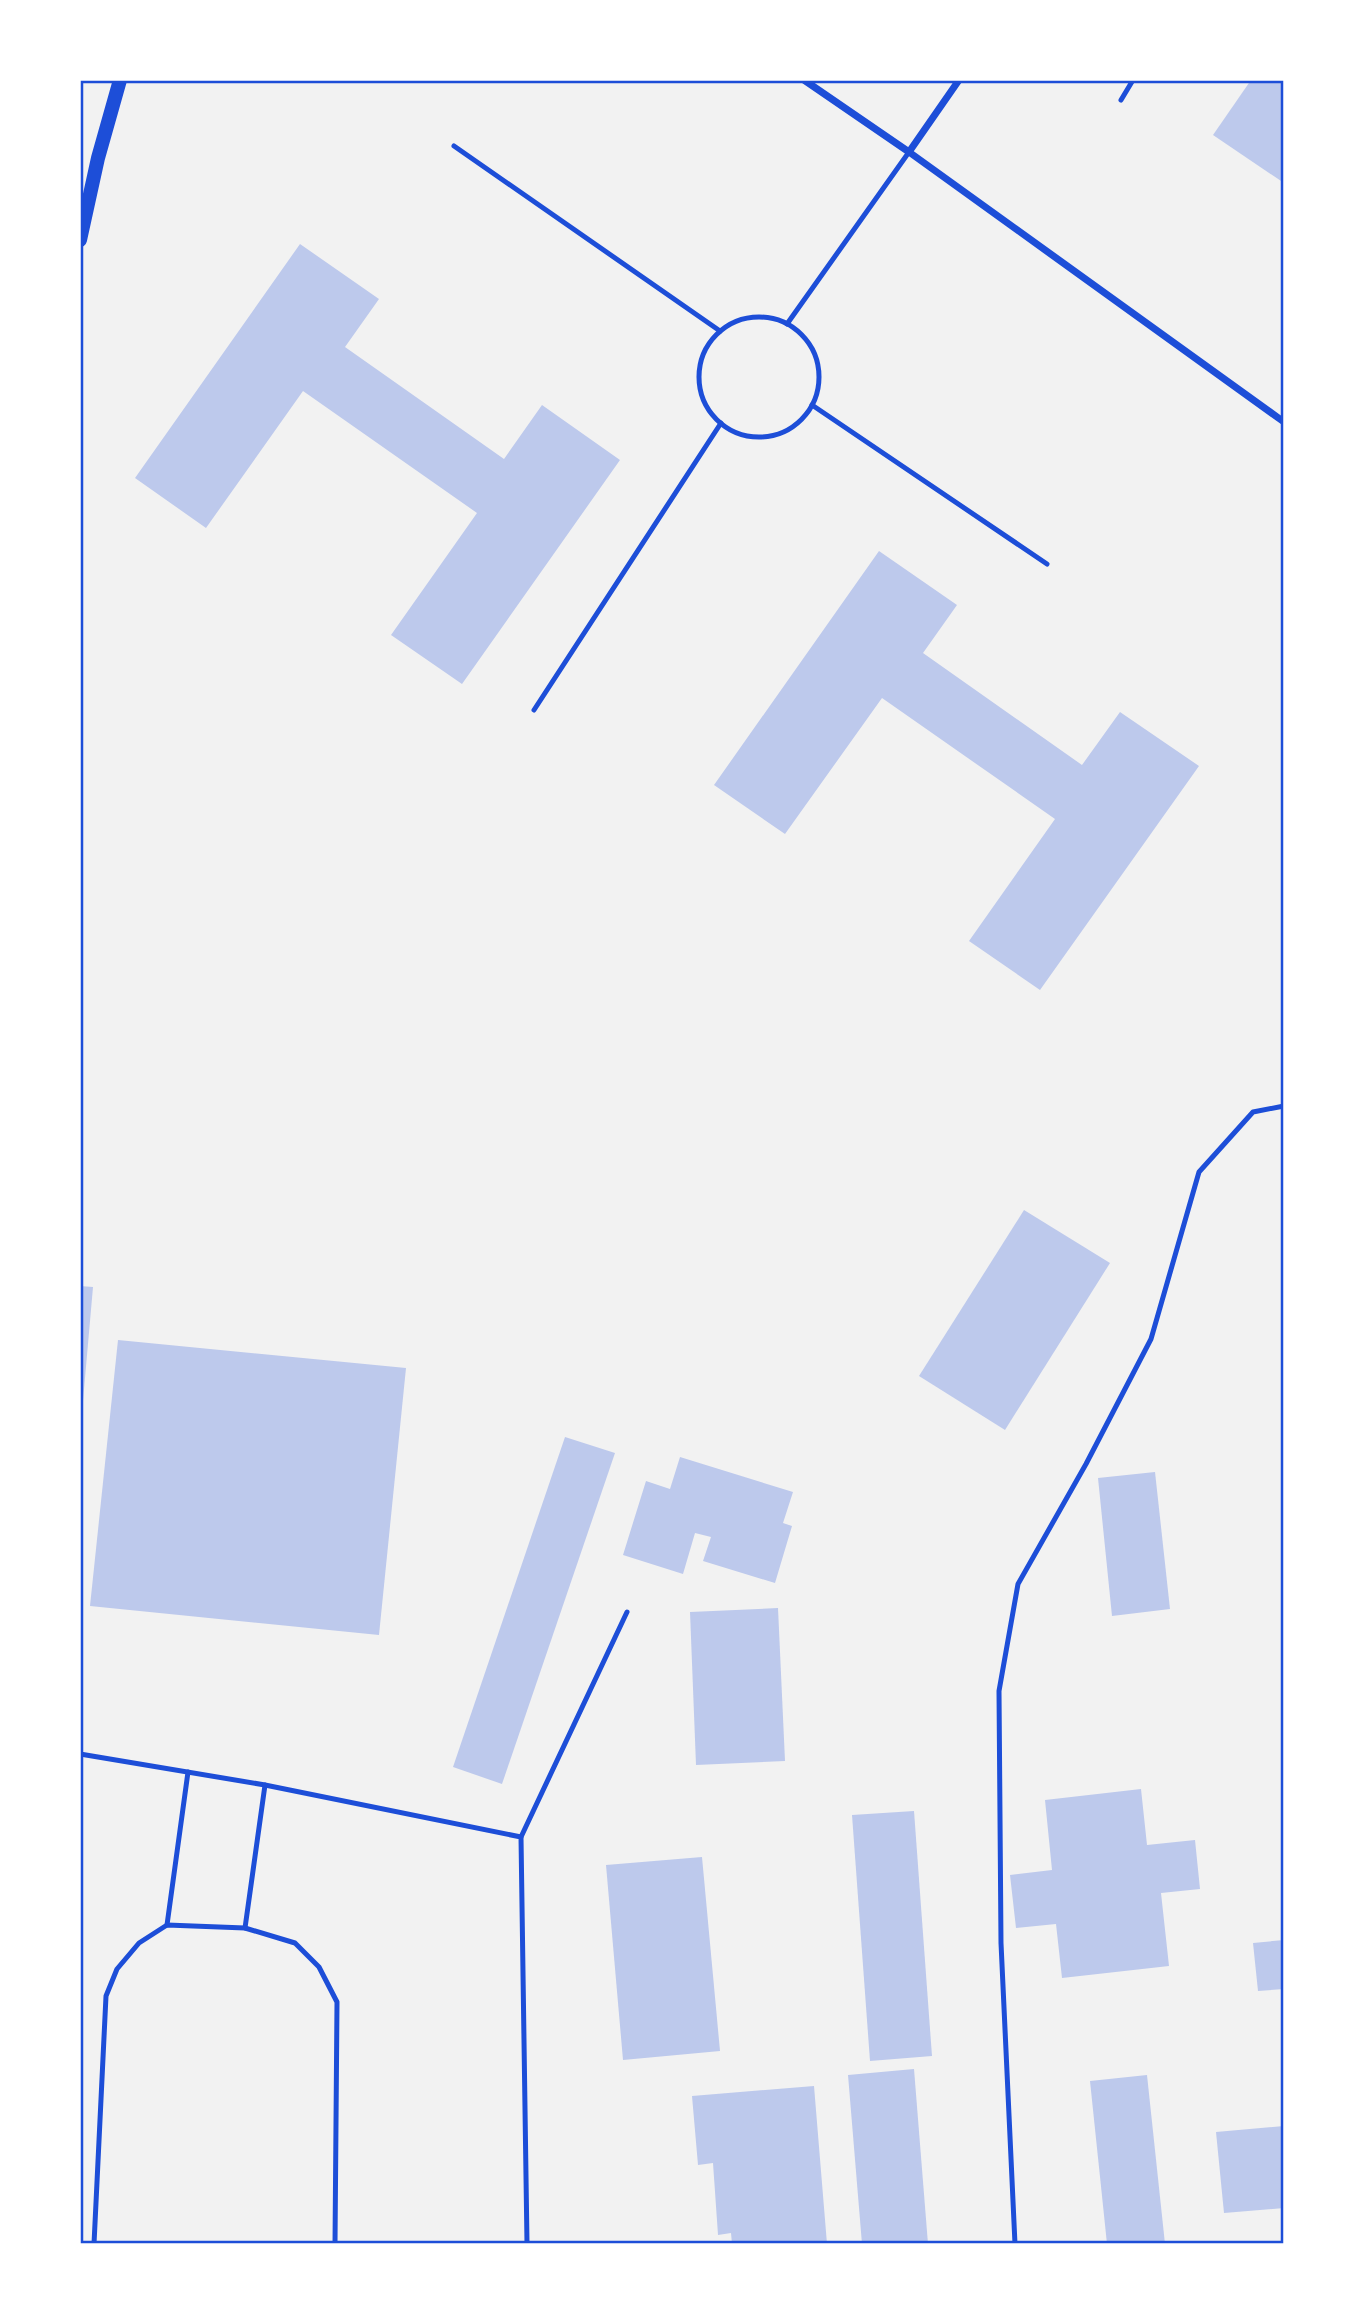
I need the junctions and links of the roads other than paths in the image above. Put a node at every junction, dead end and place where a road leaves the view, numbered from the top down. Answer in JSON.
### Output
{"nodes":[{"id":1,"x":120,"y":80,"type":"edge"},
{"id":2,"x":804,"y":80,"type":"edge"},
{"id":3,"x":959,"y":80,"type":"edge"},
{"id":4,"x":1133,"y":80,"type":"edge"},
{"id":5,"x":1121,"y":100,"type":"dead end"},
{"id":6,"x":454,"y":146,"type":"dead end"},
{"id":7,"x":909,"y":152,"type":"junction"},
{"id":8,"x":80,"y":240,"type":"edge"},
{"id":9,"x":787,"y":324,"type":"junction"},
{"id":10,"x":720,"y":331,"type":"junction"},
{"id":11,"x":813,"y":405,"type":"junction"},
{"id":12,"x":1283,"y":422,"type":"edge"},
{"id":13,"x":721,"y":423,"type":"junction"},
{"id":14,"x":1047,"y":564,"type":"dead end"},
{"id":15,"x":534,"y":710,"type":"dead end"},
{"id":16,"x":1283,"y":1106,"type":"edge"},
{"id":17,"x":626,"y":1612,"type":"dead end"},
{"id":18,"x":80,"y":1754,"type":"edge"},
{"id":19,"x":188,"y":1772,"type":"junction"},
{"id":20,"x":265,"y":1784,"type":"junction"},
{"id":21,"x":522,"y":1837,"type":"junction"},
{"id":22,"x":167,"y":1925,"type":"junction"},
{"id":23,"x":245,"y":1928,"type":"junction"},
{"id":24,"x":93,"y":2244,"type":"edge"},
{"id":25,"x":335,"y":2244,"type":"edge"},
{"id":26,"x":527,"y":2244,"type":"edge"},
{"id":27,"x":1015,"y":2244,"type":"edge"}],
"edges":[{"from":1,"to":8,"type":"main road"},
{"from":2,"to":7,"type":"street"},
{"from":3,"to":7,"type":"street"},
{"from":4,"to":5,"type":"lane"},
{"from":6,"to":10,"type":"lane"},
{"from":7,"to":9,"type":"lane"},
{"from":7,"to":12,"type":"street"},
{"from":9,"to":10,"type":"lane"},
{"from":9,"to":11,"type":"lane"},
{"from":10,"to":13,"type":"lane"},
{"from":11,"to":13,"type":"lane"},
{"from":11,"to":14,"type":"lane"},
{"from":13,"to":15,"type":"lane"},
{"from":16,"to":27,"type":"lane"},
{"from":17,"to":21,"type":"lane"},
{"from":18,"to":19,"type":"lane"},
{"from":19,"to":20,"type":"lane"},
{"from":19,"to":22,"type":"lane"},
{"from":20,"to":21,"type":"lane"},
{"from":20,"to":23,"type":"lane"},
{"from":21,"to":26,"type":"lane"},
{"from":22,"to":23,"type":"lane"},
{"from":22,"to":24,"type":"lane"},
{"from":23,"to":25,"type":"lane"}]}
